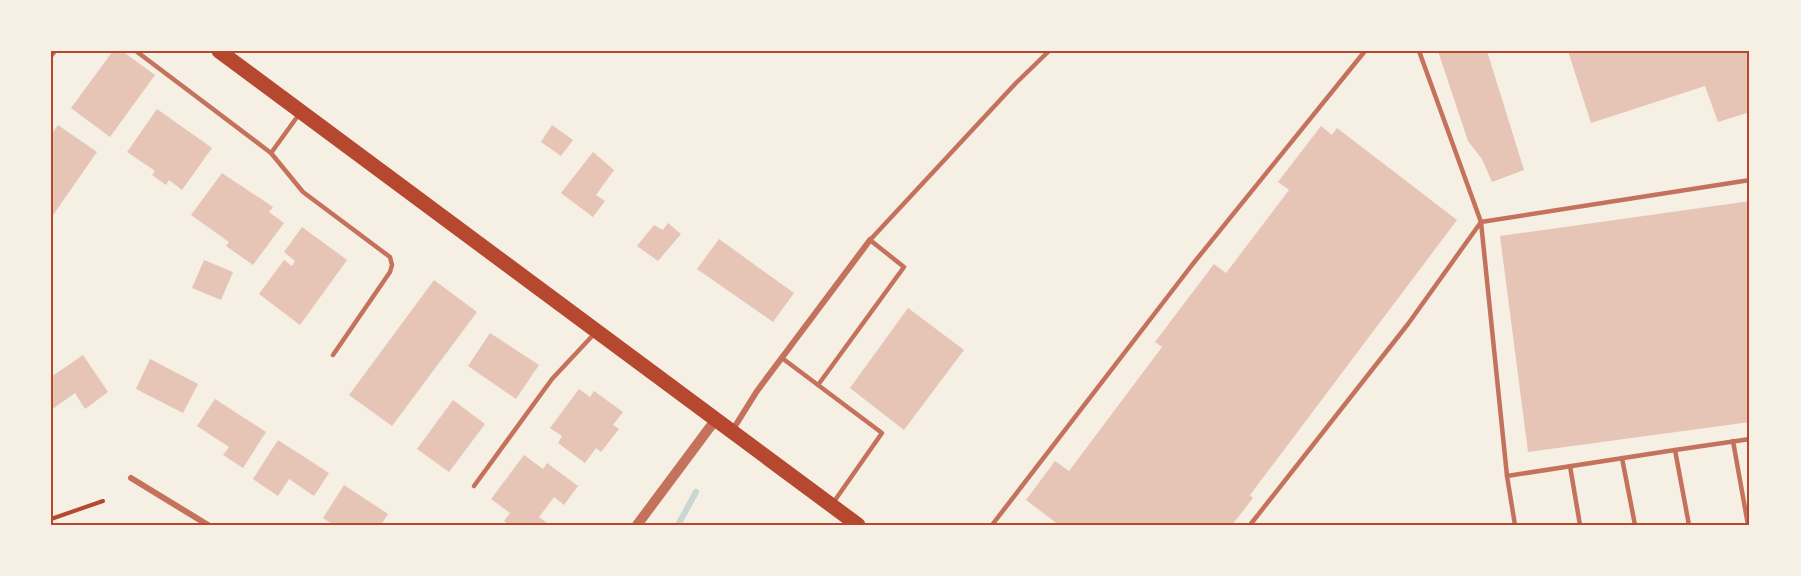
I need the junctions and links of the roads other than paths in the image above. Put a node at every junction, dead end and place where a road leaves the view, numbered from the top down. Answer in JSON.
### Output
{"nodes":[{"id":1,"x":55,"y":51,"type":"edge"},
{"id":2,"x":136,"y":51,"type":"edge"},
{"id":3,"x":219,"y":51,"type":"edge"},
{"id":4,"x":1049,"y":51,"type":"edge"},
{"id":5,"x":1365,"y":51,"type":"edge"},
{"id":6,"x":1419,"y":51,"type":"edge"},
{"id":7,"x":51,"y":56,"type":"edge"},
{"id":8,"x":302,"y":111,"type":"junction"},
{"id":9,"x":271,"y":153,"type":"junction"},
{"id":10,"x":1750,"y":180,"type":"edge"},
{"id":11,"x":1481,"y":222,"type":"junction"},
{"id":12,"x":870,"y":240,"type":"junction"},
{"id":13,"x":597,"y":331,"type":"junction"},
{"id":14,"x":333,"y":355,"type":"dead end"},
{"id":15,"x":782,"y":358,"type":"junction"},
{"id":16,"x":818,"y":385,"type":"junction"},
{"id":17,"x":716,"y":419,"type":"junction"},
{"id":18,"x":732,"y":431,"type":"junction"},
{"id":19,"x":1750,"y":439,"type":"edge"},
{"id":20,"x":1733,"y":441,"type":"junction"},
{"id":21,"x":1675,"y":450,"type":"junction"},
{"id":22,"x":1622,"y":458,"type":"junction"},
{"id":23,"x":1570,"y":466,"type":"junction"},
{"id":24,"x":1507,"y":477,"type":"junction"},
{"id":25,"x":131,"y":478,"type":"dead end"},
{"id":26,"x":474,"y":486,"type":"dead end"},
{"id":27,"x":832,"y":505,"type":"junction"},
{"id":28,"x":208,"y":525,"type":"edge"},
{"id":29,"x":637,"y":525,"type":"edge"},
{"id":30,"x":858,"y":525,"type":"edge"},
{"id":31,"x":992,"y":525,"type":"edge"},
{"id":32,"x":1250,"y":525,"type":"edge"},
{"id":33,"x":1515,"y":525,"type":"edge"},
{"id":34,"x":1580,"y":525,"type":"edge"},
{"id":35,"x":1635,"y":525,"type":"edge"},
{"id":36,"x":1689,"y":525,"type":"edge"},
{"id":37,"x":1748,"y":525,"type":"edge"}],
"edges":[{"from":1,"to":7,"type":"lane"},
{"from":2,"to":9,"type":"lane"},
{"from":3,"to":8,"type":"main road"},
{"from":4,"to":12,"type":"lane"},
{"from":5,"to":31,"type":"lane"},
{"from":6,"to":11,"type":"lane"},
{"from":8,"to":9,"type":"lane"},
{"from":8,"to":13,"type":"main road"},
{"from":9,"to":14,"type":"lane"},
{"from":10,"to":11,"type":"lane"},
{"from":11,"to":24,"type":"lane"},
{"from":11,"to":32,"type":"lane"},
{"from":12,"to":15,"type":"street"},
{"from":12,"to":16,"type":"lane"},
{"from":13,"to":17,"type":"main road"},
{"from":13,"to":26,"type":"lane"},
{"from":15,"to":16,"type":"lane"},
{"from":15,"to":18,"type":"street"},
{"from":16,"to":27,"type":"lane"},
{"from":17,"to":18,"type":"main road"},
{"from":17,"to":29,"type":"street"},
{"from":18,"to":27,"type":"main road"},
{"from":19,"to":20,"type":"lane"},
{"from":20,"to":21,"type":"lane"},
{"from":20,"to":37,"type":"lane"},
{"from":21,"to":22,"type":"lane"},
{"from":21,"to":36,"type":"lane"},
{"from":22,"to":23,"type":"lane"},
{"from":22,"to":35,"type":"lane"},
{"from":23,"to":24,"type":"lane"},
{"from":23,"to":34,"type":"lane"},
{"from":24,"to":33,"type":"lane"},
{"from":25,"to":28,"type":"street"},
{"from":27,"to":30,"type":"main road"}]}
